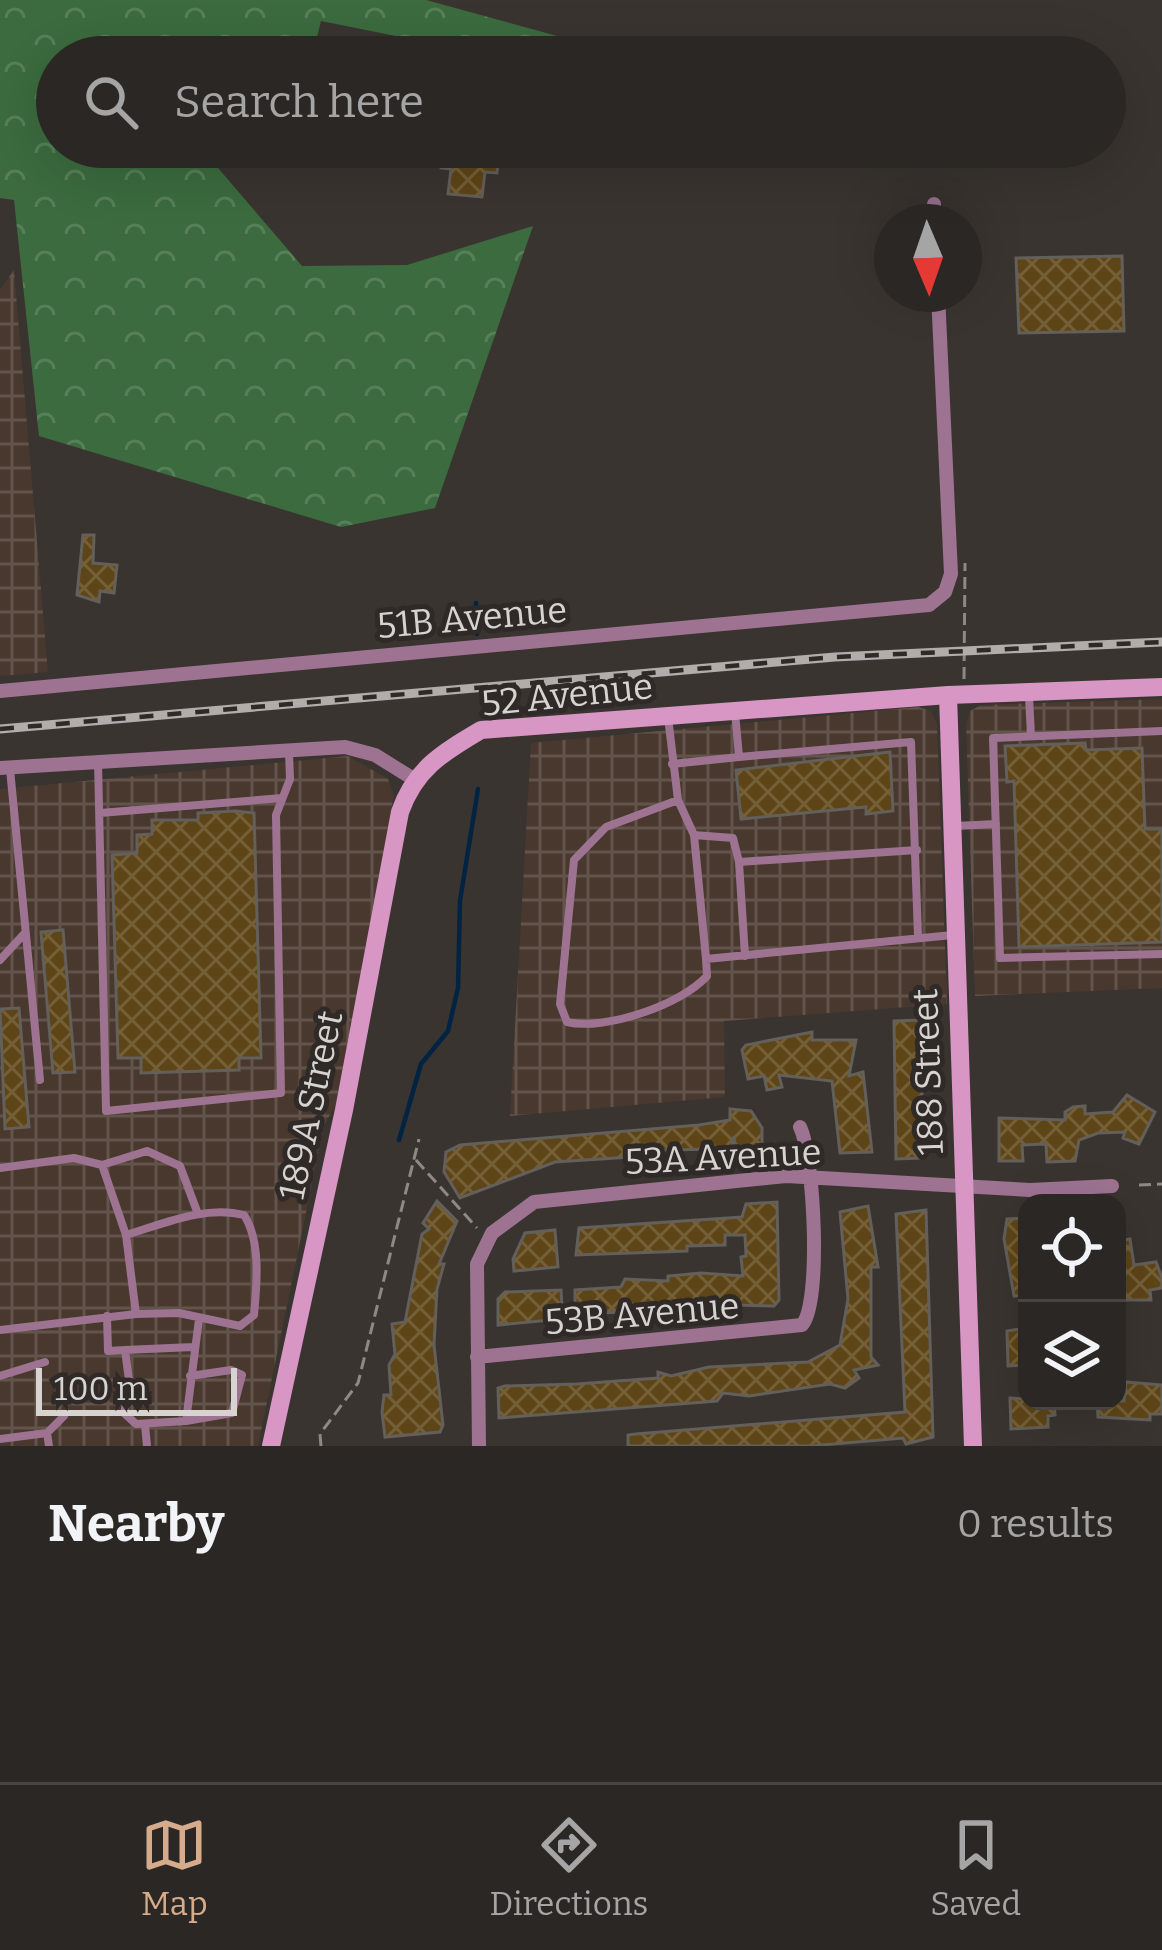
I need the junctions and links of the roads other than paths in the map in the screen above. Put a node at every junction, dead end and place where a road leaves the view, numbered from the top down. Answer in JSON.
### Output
{"nodes":[{"id":1,"x":939,"y":312,"type":"edge"},
{"id":2,"x":1162,"y":687,"type":"edge"},
{"id":3,"x":0,"y":691,"type":"edge"},
{"id":4,"x":1029,"y":692,"type":"junction"},
{"id":5,"x":948,"y":695,"type":"junction"},
{"id":6,"x":735,"y":710,"type":"junction"},
{"id":7,"x":668,"y":716,"type":"junction"},
{"id":8,"x":1162,"y":731,"type":"edge"},
{"id":9,"x":1031,"y":736,"type":"junction"},
{"id":10,"x":289,"y":751,"type":"junction"},
{"id":11,"x":739,"y":757,"type":"junction"},
{"id":12,"x":98,"y":762,"type":"junction"},
{"id":13,"x":672,"y":764,"type":"junction"},
{"id":14,"x":5,"y":768,"type":"edge"},
{"id":15,"x":412,"y":778,"type":"junction"},
{"id":16,"x":282,"y":798,"type":"junction"},
{"id":17,"x":678,"y":800,"type":"junction"},
{"id":18,"x":100,"y":813,"type":"junction"},
{"id":19,"x":996,"y":824,"type":"junction"},
{"id":20,"x":954,"y":826,"type":"junction"},
{"id":21,"x":694,"y":835,"type":"junction"},
{"id":22,"x":917,"y":850,"type":"junction"},
{"id":23,"x":739,"y":862,"type":"junction"},
{"id":24,"x":26,"y":933,"type":"junction"},
{"id":25,"x":954,"y":935,"type":"junction"},
{"id":26,"x":918,"y":936,"type":"junction"},
{"id":27,"x":1162,"y":954,"type":"edge"},
{"id":28,"x":745,"y":956,"type":"junction"},
{"id":29,"x":706,"y":959,"type":"junction"},
{"id":30,"x":0,"y":960,"type":"edge"},
{"id":31,"x":40,"y":1080,"type":"dead end"},
{"id":32,"x":800,"y":1127,"type":"dead end"},
{"id":33,"x":102,"y":1165,"type":"junction"},
{"id":34,"x":0,"y":1168,"type":"edge"},
{"id":35,"x":809,"y":1177,"type":"junction"},
{"id":36,"x":964,"y":1186,"type":"junction"},
{"id":37,"x":1112,"y":1186,"type":"dead end"},
{"id":38,"x":198,"y":1214,"type":"junction"},
{"id":39,"x":126,"y":1235,"type":"junction"},
{"id":40,"x":136,"y":1313,"type":"junction"},
{"id":41,"x":107,"y":1316,"type":"junction"},
{"id":42,"x":199,"y":1318,"type":"junction"},
{"id":43,"x":0,"y":1330,"type":"edge"},
{"id":44,"x":194,"y":1347,"type":"junction"},
{"id":45,"x":125,"y":1350,"type":"junction"},
{"id":46,"x":477,"y":1358,"type":"junction"},
{"id":47,"x":45,"y":1362,"type":"dead end"},
{"id":48,"x":0,"y":1376,"type":"edge"},
{"id":49,"x":190,"y":1376,"type":"junction"},
{"id":50,"x":64,"y":1416,"type":"dead end"},
{"id":51,"x":186,"y":1421,"type":"junction"},
{"id":52,"x":145,"y":1424,"type":"junction"},
{"id":53,"x":47,"y":1433,"type":"junction"},
{"id":54,"x":0,"y":1439,"type":"edge"},
{"id":55,"x":49,"y":1446,"type":"edge"},
{"id":56,"x":147,"y":1446,"type":"edge"},
{"id":57,"x":271,"y":1446,"type":"edge"},
{"id":58,"x":479,"y":1446,"type":"edge"},
{"id":59,"x":973,"y":1446,"type":"edge"}],
"edges":[{"from":1,"to":3,"type":"street","name":"51B Avenue"},
{"from":2,"to":4,"type":"street","name":"52 Avenue"},
{"from":4,"to":5,"type":"street","name":"52 Avenue"},
{"from":4,"to":9,"type":"lane"},
{"from":5,"to":6,"type":"street","name":"52 Avenue"},
{"from":5,"to":20,"type":"street","name":"188 Street"},
{"from":6,"to":7,"type":"street","name":"52 Avenue"},
{"from":6,"to":11,"type":"lane"},
{"from":7,"to":13,"type":"lane"},
{"from":7,"to":15,"type":"street","name":"52 Avenue"},
{"from":8,"to":9,"type":"lane"},
{"from":9,"to":19,"type":"lane"},
{"from":10,"to":12,"type":"street"},
{"from":10,"to":15,"type":"street"},
{"from":10,"to":16,"type":"lane"},
{"from":11,"to":13,"type":"lane"},
{"from":11,"to":22,"type":"lane"},
{"from":12,"to":14,"type":"street"},
{"from":12,"to":18,"type":"lane"},
{"from":13,"to":17,"type":"lane"},
{"from":14,"to":24,"type":"lane"},
{"from":15,"to":57,"type":"street","name":"189A Street"},
{"from":16,"to":18,"type":"lane"},
{"from":16,"to":18,"type":"lane"},
{"from":17,"to":21,"type":"lane"},
{"from":17,"to":29,"type":"lane"},
{"from":19,"to":20,"type":"lane"},
{"from":19,"to":27,"type":"lane"},
{"from":20,"to":25,"type":"street","name":"188 Street"},
{"from":21,"to":23,"type":"lane"},
{"from":21,"to":29,"type":"lane"},
{"from":22,"to":23,"type":"lane"},
{"from":22,"to":26,"type":"lane"},
{"from":23,"to":28,"type":"lane"},
{"from":24,"to":30,"type":"lane"},
{"from":24,"to":31,"type":"lane"},
{"from":25,"to":26,"type":"lane"},
{"from":25,"to":36,"type":"street","name":"188 Street"},
{"from":26,"to":28,"type":"lane"},
{"from":28,"to":29,"type":"lane"},
{"from":32,"to":35,"type":"street"},
{"from":33,"to":34,"type":"lane"},
{"from":33,"to":38,"type":"lane"},
{"from":33,"to":39,"type":"lane"},
{"from":35,"to":36,"type":"street","name":"53A Avenue"},
{"from":35,"to":46,"type":"street","name":"53A Avenue"},
{"from":35,"to":46,"type":"street","name":"53B Avenue"},
{"from":36,"to":37,"type":"street","name":"53A Avenue"},
{"from":36,"to":59,"type":"street","name":"188 Street"},
{"from":38,"to":39,"type":"lane"},
{"from":38,"to":42,"type":"lane"},
{"from":39,"to":40,"type":"lane"},
{"from":40,"to":41,"type":"lane"},
{"from":40,"to":42,"type":"lane"},
{"from":41,"to":43,"type":"lane"},
{"from":41,"to":45,"type":"lane"},
{"from":42,"to":44,"type":"lane"},
{"from":44,"to":45,"type":"lane"},
{"from":44,"to":49,"type":"lane"},
{"from":45,"to":52,"type":"lane"},
{"from":46,"to":58,"type":"street"},
{"from":47,"to":48,"type":"lane"},
{"from":49,"to":51,"type":"lane"},
{"from":49,"to":51,"type":"lane"},
{"from":50,"to":53,"type":"lane"},
{"from":51,"to":52,"type":"lane"},
{"from":52,"to":56,"type":"lane"},
{"from":53,"to":54,"type":"lane"},
{"from":53,"to":55,"type":"lane"}]}
